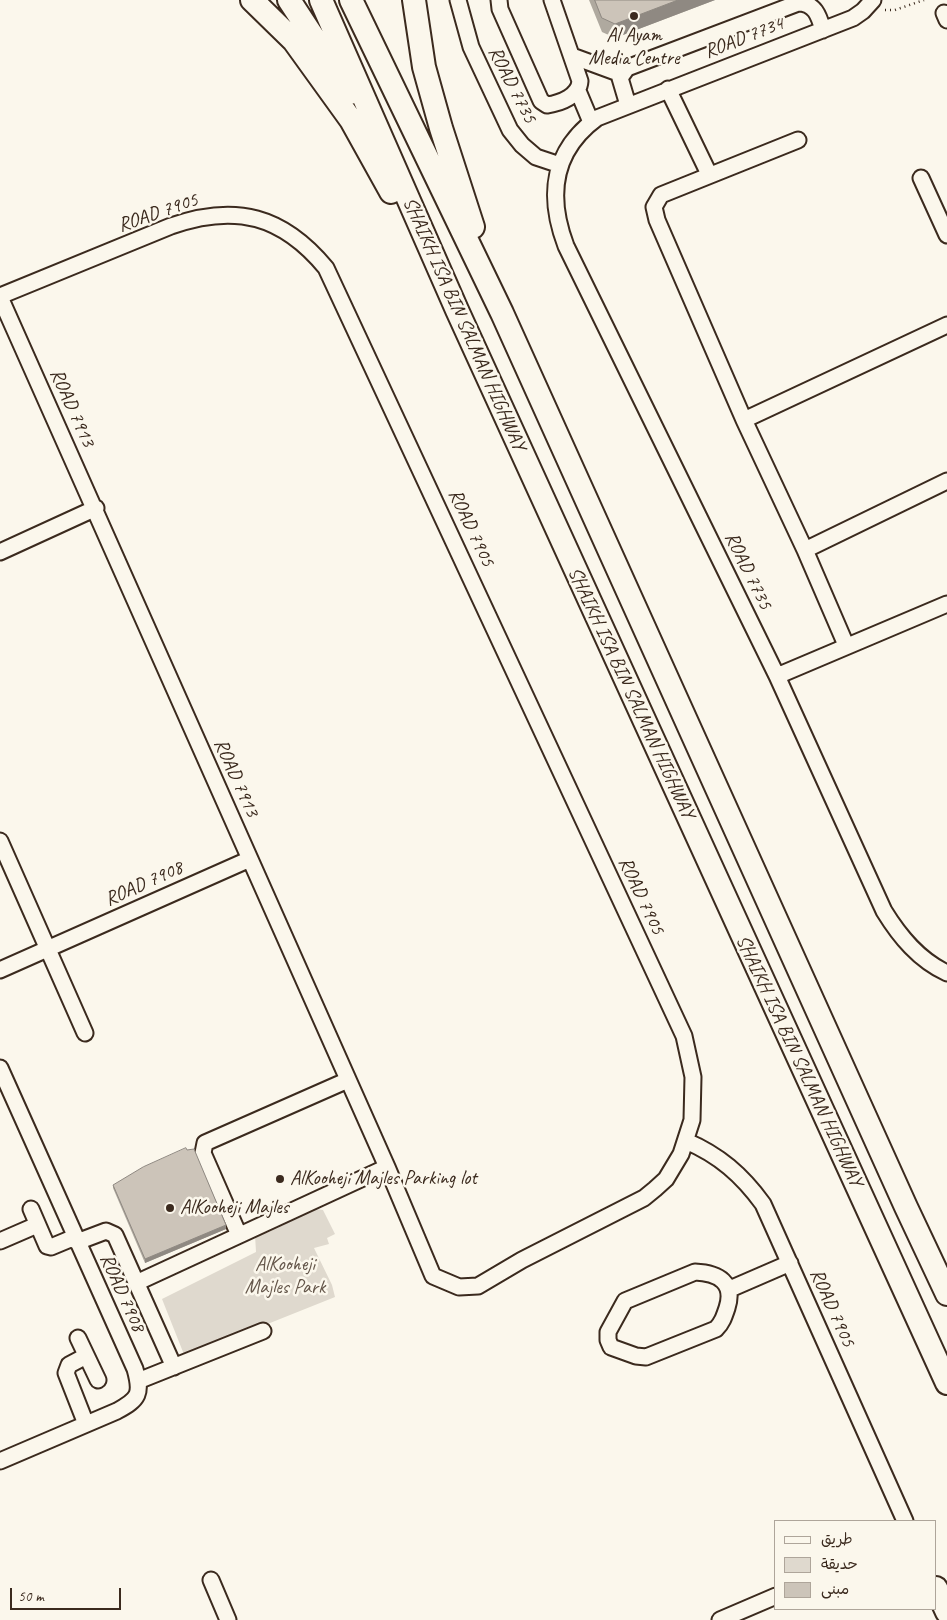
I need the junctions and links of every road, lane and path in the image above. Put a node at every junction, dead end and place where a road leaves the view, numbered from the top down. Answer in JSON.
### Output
{"nodes":[{"id":1,"x":252,"y":0,"type":"edge"},
{"id":2,"x":289,"y":0,"type":"edge"},
{"id":3,"x":308,"y":0,"type":"edge"},
{"id":4,"x":321,"y":0,"type":"edge"},
{"id":5,"x":351,"y":0,"type":"edge"},
{"id":6,"x":414,"y":0,"type":"edge"},
{"id":7,"x":458,"y":0,"type":"edge"},
{"id":8,"x":499,"y":0,"type":"edge"},
{"id":9,"x":552,"y":0,"type":"edge"},
{"id":10,"x":924,"y":0,"type":"edge"},
{"id":11,"x":868,"y":6,"type":"edge"},
{"id":12,"x":823,"y":30,"type":"junction"},
{"id":13,"x":572,"y":56,"type":"junction"},
{"id":14,"x":621,"y":74,"type":"junction"},
{"id":15,"x":668,"y":89,"type":"junction"},
{"id":16,"x":578,"y":91,"type":"junction"},
{"id":17,"x":628,"y":105,"type":"junction"},
{"id":18,"x":371,"y":115,"type":"junction"},
{"id":19,"x":594,"y":120,"type":"junction"},
{"id":20,"x":798,"y":140,"type":"dead end"},
{"id":21,"x":391,"y":161,"type":"junction"},
{"id":22,"x":560,"y":165,"type":"junction"},
{"id":23,"x":708,"y":174,"type":"junction"},
{"id":24,"x":921,"y":178,"type":"dead end"},
{"id":25,"x":947,"y":235,"type":"edge"},
{"id":26,"x":0,"y":297,"type":"edge"},
{"id":27,"x":457,"y":310,"type":"junction"},
{"id":28,"x":502,"y":314,"type":"junction"},
{"id":29,"x":947,"y":325,"type":"edge"},
{"id":30,"x":744,"y":420,"type":"junction"},
{"id":31,"x":947,"y":481,"type":"edge"},
{"id":32,"x":96,"y":508,"type":"junction"},
{"id":33,"x":805,"y":550,"type":"junction"},
{"id":34,"x":0,"y":552,"type":"edge"},
{"id":35,"x":947,"y":604,"type":"edge"},
{"id":36,"x":846,"y":645,"type":"junction"},
{"id":37,"x":777,"y":676,"type":"junction"},
{"id":38,"x":0,"y":841,"type":"edge"},
{"id":39,"x":250,"y":860,"type":"junction"},
{"id":40,"x":6,"y":870,"type":"edge"},
{"id":41,"x":48,"y":949,"type":"junction"},
{"id":42,"x":0,"y":970,"type":"edge"},
{"id":43,"x":947,"y":973,"type":"edge"},
{"id":44,"x":85,"y":1033,"type":"dead end"},
{"id":45,"x":0,"y":1068,"type":"edge"},
{"id":46,"x":348,"y":1080,"type":"junction"},
{"id":47,"x":686,"y":1140,"type":"junction"},
{"id":48,"x":387,"y":1167,"type":"junction"},
{"id":49,"x":31,"y":1209,"type":"dead end"},
{"id":50,"x":37,"y":1225,"type":"junction"},
{"id":51,"x":240,"y":1235,"type":"junction"},
{"id":52,"x":0,"y":1240,"type":"edge"},
{"id":53,"x":76,"y":1240,"type":"junction"},
{"id":54,"x":790,"y":1263,"type":"junction"},
{"id":55,"x":433,"y":1276,"type":"joint"},
{"id":56,"x":136,"y":1283,"type":"junction"},
{"id":57,"x":730,"y":1289,"type":"junction"},
{"id":58,"x":947,"y":1294,"type":"edge"},
{"id":59,"x":263,"y":1332,"type":"dead end"},
{"id":60,"x":78,"y":1338,"type":"dead end"},
{"id":61,"x":86,"y":1356,"type":"junction"},
{"id":62,"x":173,"y":1365,"type":"junction"},
{"id":63,"x":98,"y":1380,"type":"dead end"},
{"id":64,"x":138,"y":1381,"type":"junction"},
{"id":65,"x":947,"y":1383,"type":"edge"},
{"id":66,"x":86,"y":1424,"type":"junction"},
{"id":67,"x":0,"y":1461,"type":"edge"},
{"id":68,"x":905,"y":1520,"type":"edge"},
{"id":69,"x":211,"y":1580,"type":"dead end"},
{"id":70,"x":937,"y":1590,"type":"edge"},
{"id":71,"x":774,"y":1597,"type":"edge"},
{"id":72,"x":947,"y":1612,"type":"edge"},
{"id":73,"x":228,"y":1620,"type":"edge"},
{"id":74,"x":720,"y":1620,"type":"edge"}],
"edges":[{"from":1,"to":27,"type":"highway"},
{"from":2,"to":21,"type":"highway"},
{"from":3,"to":18,"type":"highway"},
{"from":4,"to":18,"type":"highway","name":"SHAIKH ISA BIN SALMAN HIGHWAY"},
{"from":5,"to":28,"type":"highway","name":"SHAIKH ISA BIN SALMAN HIGHWAY"},
{"from":6,"to":28,"type":"highway"},
{"from":7,"to":22,"type":"street","name":"ROAD 7735"},
{"from":8,"to":16,"type":"street"},
{"from":9,"to":13,"type":"street"},
{"from":10,"to":11,"type":"path"},
{"from":11,"to":12,"type":"street","name":"ROAD 7734"},
{"from":12,"to":14,"type":"street"},
{"from":12,"to":15,"type":"street","name":"ROAD 7734"},
{"from":13,"to":14,"type":"street"},
{"from":13,"to":16,"type":"street"},
{"from":14,"to":17,"type":"street"},
{"from":15,"to":17,"type":"street","name":"ROAD 7734"},
{"from":15,"to":23,"type":"street"},
{"from":16,"to":19,"type":"street"},
{"from":17,"to":19,"type":"street","name":"ROAD 7734"},
{"from":18,"to":21,"type":"highway","name":"SHAIKH ISA BIN SALMAN HIGHWAY"},
{"from":19,"to":22,"type":"street","name":"ROAD 7735"},
{"from":20,"to":23,"type":"street"},
{"from":21,"to":27,"type":"highway","name":"SHAIKH ISA BIN SALMAN HIGHWAY"},
{"from":22,"to":37,"type":"street","name":"ROAD 7735"},
{"from":23,"to":30,"type":"street"},
{"from":24,"to":25,"type":"street"},
{"from":26,"to":32,"type":"street","name":"ROAD 7913"},
{"from":26,"to":47,"type":"street","name":"ROAD 7905"},
{"from":27,"to":65,"type":"highway","name":"SHAIKH ISA BIN SALMAN HIGHWAY"},
{"from":28,"to":58,"type":"highway","name":"SHAIKH ISA BIN SALMAN HIGHWAY"},
{"from":29,"to":30,"type":"street"},
{"from":30,"to":33,"type":"street"},
{"from":31,"to":33,"type":"street"},
{"from":32,"to":34,"type":"street"},
{"from":32,"to":39,"type":"street","name":"ROAD 7913"},
{"from":33,"to":36,"type":"street"},
{"from":35,"to":36,"type":"street"},
{"from":36,"to":37,"type":"street"},
{"from":37,"to":43,"type":"street","name":"ROAD 7735"},
{"from":38,"to":40,"type":"street"},
{"from":39,"to":41,"type":"street","name":"ROAD 7908"},
{"from":39,"to":46,"type":"street","name":"ROAD 7913"},
{"from":40,"to":41,"type":"street"},
{"from":41,"to":42,"type":"street","name":"ROAD 7908"},
{"from":41,"to":44,"type":"street"},
{"from":45,"to":53,"type":"street","name":"ROAD 7908"},
{"from":46,"to":48,"type":"street","name":"ROAD 7913"},
{"from":46,"to":51,"type":"street"},
{"from":47,"to":54,"type":"street","name":"ROAD 7905"},
{"from":47,"to":55,"type":"street","name":"ROAD 7905"},
{"from":48,"to":51,"type":"street"},
{"from":48,"to":55,"type":"street","name":"ROAD 7913"},
{"from":49,"to":50,"type":"street"},
{"from":50,"to":52,"type":"street"},
{"from":50,"to":53,"type":"street"},
{"from":51,"to":56,"type":"street"},
{"from":53,"to":56,"type":"street"},
{"from":53,"to":64,"type":"street","name":"ROAD 7908"},
{"from":54,"to":57,"type":"street"},
{"from":54,"to":68,"type":"street","name":"ROAD 7905"},
{"from":56,"to":62,"type":"street"},
{"from":57,"to":57,"type":"street"},
{"from":59,"to":62,"type":"street"},
{"from":60,"to":61,"type":"street"},
{"from":61,"to":63,"type":"street"},
{"from":61,"to":66,"type":"street"},
{"from":62,"to":64,"type":"street"},
{"from":64,"to":66,"type":"street"},
{"from":66,"to":67,"type":"street"},
{"from":69,"to":73,"type":"street"},
{"from":70,"to":72,"type":"highway"},
{"from":71,"to":74,"type":"street"}]}
